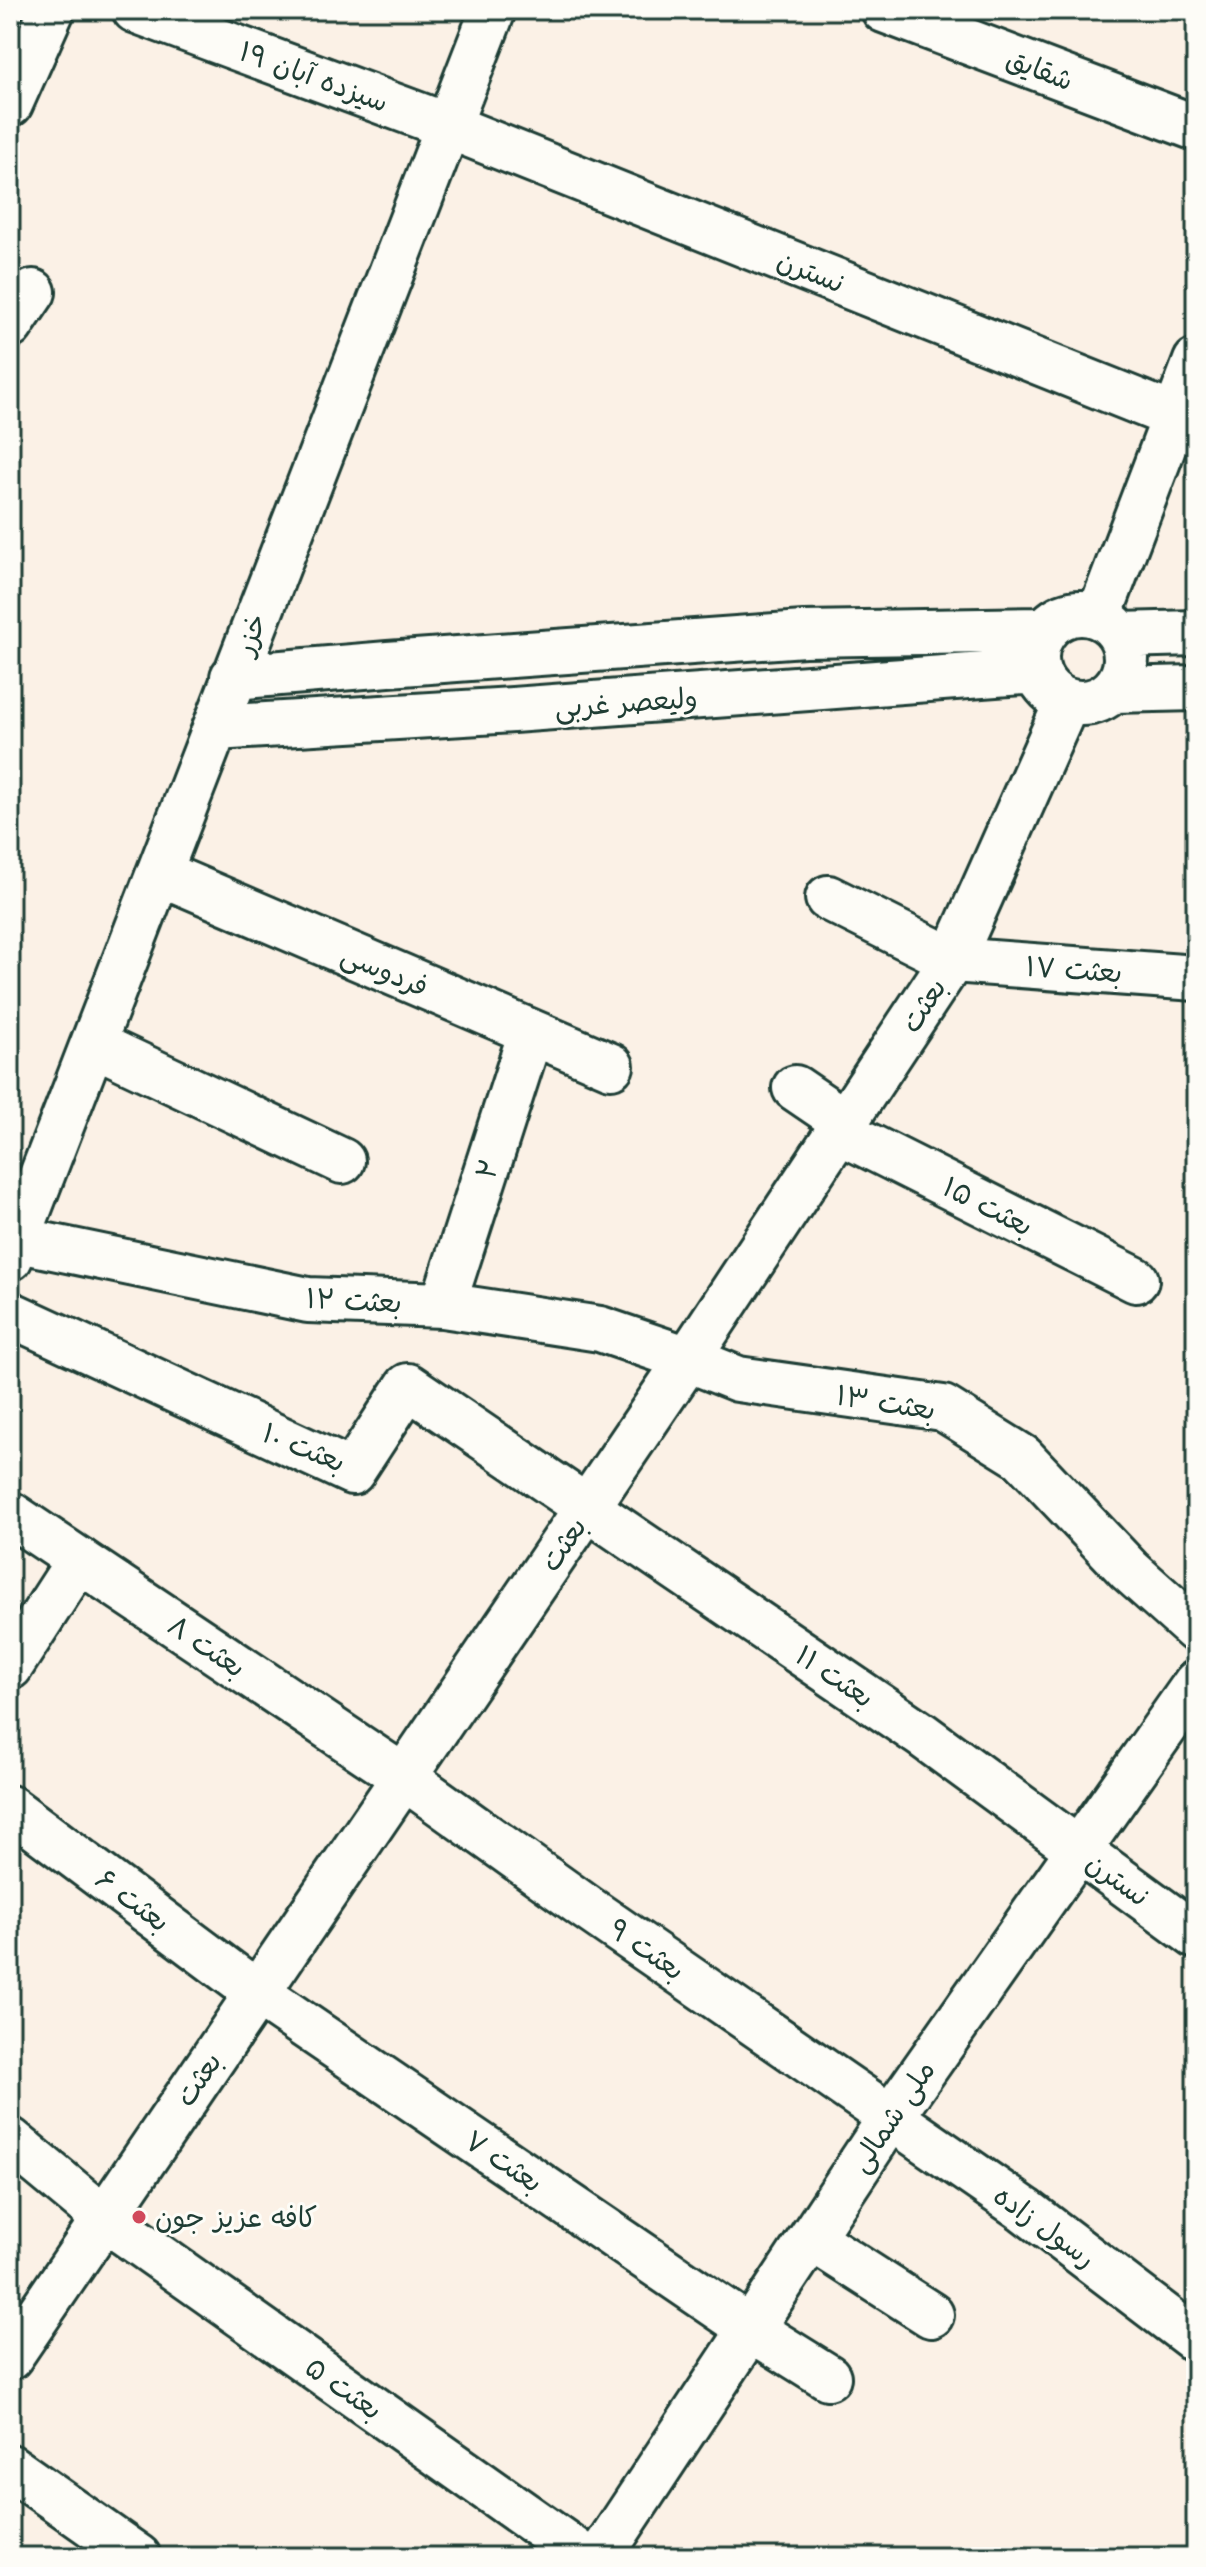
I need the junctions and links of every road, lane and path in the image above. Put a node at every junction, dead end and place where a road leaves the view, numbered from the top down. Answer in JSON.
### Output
{"nodes":[{"id":1,"x":52,"y":10,"type":"edge"},
{"id":2,"x":135,"y":10,"type":"edge"},
{"id":3,"x":493,"y":10,"type":"edge"},
{"id":4,"x":884,"y":10,"type":"edge"},
{"id":5,"x":10,"y":104,"type":"edge"},
{"id":6,"x":448,"y":126,"type":"junction"},
{"id":7,"x":1196,"y":128,"type":"edge"},
{"id":8,"x":1196,"y":361,"type":"edge"},
{"id":9,"x":1174,"y":416,"type":"junction"},
{"id":10,"x":1110,"y":625,"type":"junction"},
{"id":11,"x":1196,"y":633,"type":"edge"},
{"id":12,"x":629,"y":645,"type":"junction"},
{"id":13,"x":1040,"y":650,"type":"junction"},
{"id":14,"x":233,"y":677,"type":"junction"},
{"id":15,"x":1196,"y":688,"type":"edge"},
{"id":16,"x":1114,"y":690,"type":"junction"},
{"id":17,"x":636,"y":701,"type":"junction"},
{"id":18,"x":1067,"y":702,"type":"junction"},
{"id":19,"x":215,"y":728,"type":"junction"},
{"id":20,"x":160,"y":873,"type":"junction"},
{"id":21,"x":828,"y":898,"type":"dead end"},
{"id":22,"x":952,"y":960,"type":"junction"},
{"id":23,"x":1196,"y":978,"type":"edge"},
{"id":24,"x":531,"y":1032,"type":"junction"},
{"id":25,"x":94,"y":1044,"type":"junction"},
{"id":26,"x":611,"y":1066,"type":"dead end"},
{"id":27,"x":795,"y":1088,"type":"dead end"},
{"id":28,"x":842,"y":1127,"type":"junction"},
{"id":29,"x":342,"y":1161,"type":"dead end"},
{"id":30,"x":13,"y":1245,"type":"edge"},
{"id":31,"x":1136,"y":1280,"type":"dead end"},
{"id":32,"x":443,"y":1305,"type":"junction"},
{"id":33,"x":10,"y":1314,"type":"edge"},
{"id":34,"x":688,"y":1359,"type":"junction"},
{"id":35,"x":587,"y":1509,"type":"junction"},
{"id":36,"x":10,"y":1514,"type":"edge"},
{"id":37,"x":79,"y":1560,"type":"junction"},
{"id":38,"x":1196,"y":1630,"type":"edge"},
{"id":39,"x":10,"y":1667,"type":"edge"},
{"id":40,"x":1196,"y":1683,"type":"edge"},
{"id":41,"x":405,"y":1778,"type":"junction"},
{"id":42,"x":10,"y":1808,"type":"edge"},
{"id":43,"x":1078,"y":1850,"type":"junction"},
{"id":44,"x":1196,"y":1936,"type":"edge"},
{"id":45,"x":257,"y":1993,"type":"junction"},
{"id":46,"x":891,"y":2117,"type":"junction"},
{"id":47,"x":10,"y":2140,"type":"edge"},
{"id":48,"x":104,"y":2218,"type":"junction"},
{"id":49,"x":811,"y":2238,"type":"junction"},
{"id":50,"x":931,"y":2315,"type":"dead end"},
{"id":51,"x":751,"y":2329,"type":"junction"},
{"id":52,"x":1196,"y":2340,"type":"edge"},
{"id":53,"x":10,"y":2357,"type":"edge"},
{"id":54,"x":828,"y":2377,"type":"dead end"},
{"id":55,"x":10,"y":2467,"type":"edge"},
{"id":56,"x":138,"y":2557,"type":"edge"},
{"id":57,"x":584,"y":2557,"type":"edge"},
{"id":58,"x":600,"y":2557,"type":"edge"}],
"edges":[{"from":1,"to":5,"type":"street"},
{"from":2,"to":6,"type":"street","name":"سیزده آبان ۱۹"},
{"from":3,"to":6,"type":"street","name":"خزر"},
{"from":4,"to":7,"type":"street","name":"شقایق"},
{"from":6,"to":9,"type":"street","name":"نسترن"},
{"from":6,"to":14,"type":"street","name":"خزر"},
{"from":8,"to":9,"type":"street"},
{"from":9,"to":10,"type":"street"},
{"from":10,"to":11,"type":"street"},
{"from":10,"to":13,"type":"street"},
{"from":10,"to":16,"type":"street"},
{"from":12,"to":13,"type":"street","name":"ولیعصر غربی"},
{"from":12,"to":14,"type":"street","name":"ولیعصر غربی"},
{"from":12,"to":17,"type":"street"},
{"from":13,"to":17,"type":"street","name":"ولیعصر غربی"},
{"from":13,"to":18,"type":"street"},
{"from":14,"to":19,"type":"street","name":"خزر"},
{"from":15,"to":16,"type":"street"},
{"from":16,"to":18,"type":"street"},
{"from":17,"to":19,"type":"street","name":"ولیعصر غربی"},
{"from":18,"to":22,"type":"street","name":"بعثت"},
{"from":19,"to":20,"type":"street","name":"خزر"},
{"from":20,"to":24,"type":"street","name":"فردوسی"},
{"from":20,"to":25,"type":"street","name":"خزر"},
{"from":21,"to":22,"type":"street"},
{"from":22,"to":23,"type":"street","name":"بعثت ۱۷"},
{"from":22,"to":28,"type":"street","name":"بعثت"},
{"from":24,"to":26,"type":"street","name":"فردوسی"},
{"from":24,"to":32,"type":"street","name":"۲"},
{"from":25,"to":29,"type":"street"},
{"from":25,"to":30,"type":"street","name":"خزر"},
{"from":27,"to":28,"type":"street","name":"بعثت ۱۵"},
{"from":28,"to":31,"type":"street","name":"بعثت ۱۵"},
{"from":28,"to":34,"type":"street","name":"بعثت"},
{"from":30,"to":32,"type":"street","name":"بعثت ۱۲"},
{"from":32,"to":34,"type":"street","name":"بعثت ۱۲"},
{"from":33,"to":35,"type":"street","name":"بعثت ۱۰"},
{"from":34,"to":35,"type":"street","name":"بعثت"},
{"from":34,"to":38,"type":"street","name":"بعثت ۱۳"},
{"from":35,"to":41,"type":"street","name":"بعثت"},
{"from":35,"to":43,"type":"street","name":"بعثت ۱۱"},
{"from":36,"to":37,"type":"street","name":"بعثت ۸"},
{"from":37,"to":39,"type":"street"},
{"from":37,"to":41,"type":"street","name":"بعثت ۸"},
{"from":40,"to":43,"type":"street","name":"ملی شمالی"},
{"from":41,"to":45,"type":"street","name":"بعثت"},
{"from":41,"to":46,"type":"street","name":"بعثت ۹"},
{"from":42,"to":45,"type":"street","name":"بعثت ۶"},
{"from":43,"to":44,"type":"street","name":"نسترن"},
{"from":43,"to":46,"type":"street","name":"ملی شمالی"},
{"from":45,"to":48,"type":"street","name":"بعثت"},
{"from":45,"to":51,"type":"street","name":"بعثت ۷"},
{"from":46,"to":49,"type":"street","name":"ملی شمالی"},
{"from":46,"to":52,"type":"street","name":"رسول زاده"},
{"from":47,"to":48,"type":"street","name":"بعثت ۵"},
{"from":48,"to":53,"type":"street","name":"بعثت"},
{"from":48,"to":57,"type":"street","name":"بعثت ۵"},
{"from":49,"to":50,"type":"street"},
{"from":49,"to":51,"type":"street","name":"ملی شمالی"},
{"from":51,"to":54,"type":"street","name":"بعثت ۷"},
{"from":51,"to":58,"type":"street","name":"ملی شمالی"},
{"from":55,"to":56,"type":"street"}]}
